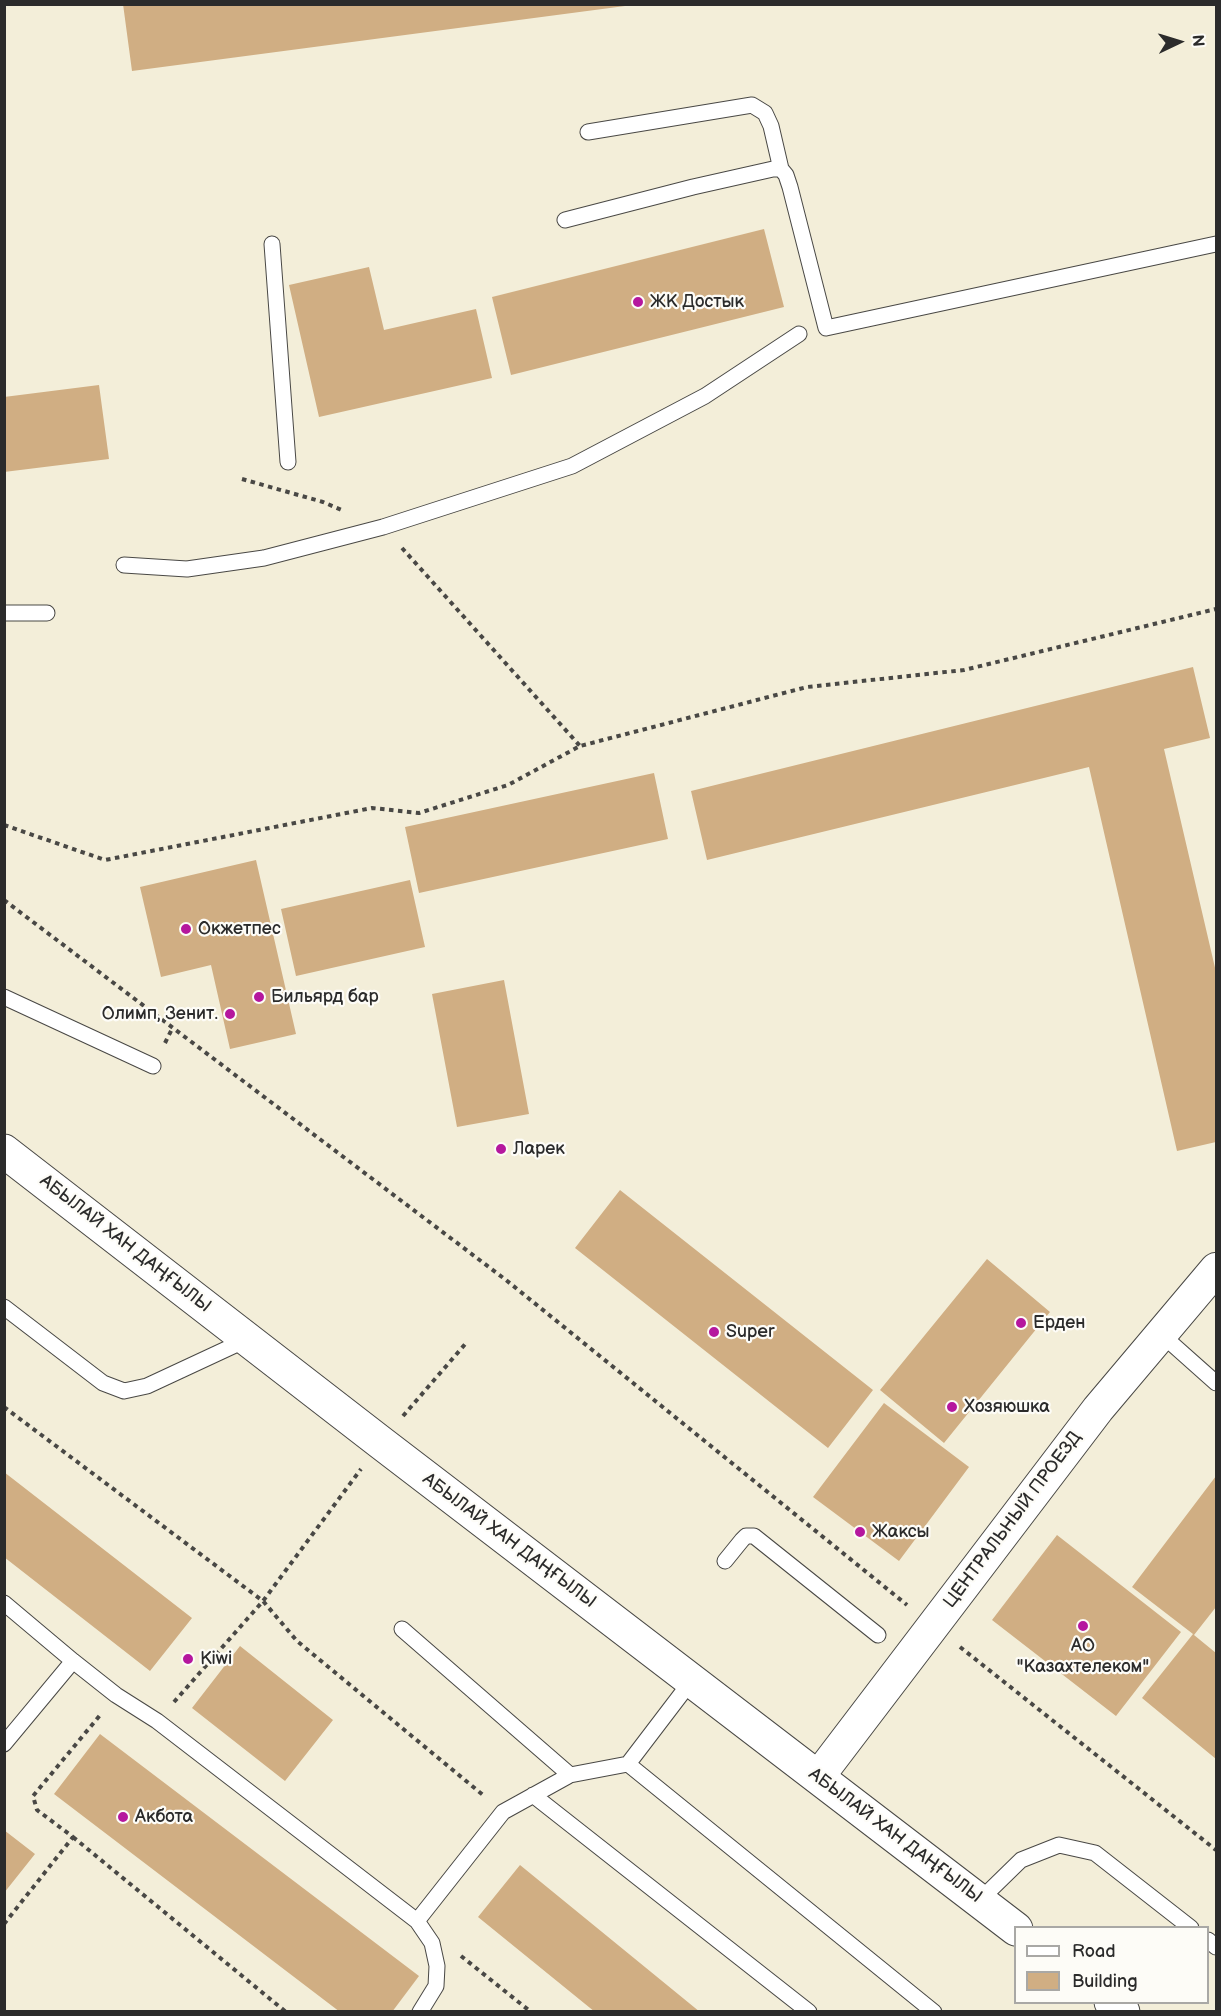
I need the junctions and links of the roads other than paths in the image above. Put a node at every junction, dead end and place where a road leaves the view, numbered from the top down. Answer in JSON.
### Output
{"nodes":[{"id":1,"x":588,"y":132,"type":"dead end"},
{"id":2,"x":781,"y":169,"type":"junction"},
{"id":3,"x":566,"y":220,"type":"dead end"},
{"id":4,"x":272,"y":244,"type":"dead end"},
{"id":5,"x":1216,"y":244,"type":"edge"},
{"id":6,"x":799,"y":334,"type":"dead end"},
{"id":7,"x":288,"y":462,"type":"dead end"},
{"id":8,"x":124,"y":565,"type":"dead end"},
{"id":9,"x":4,"y":613,"type":"edge"},
{"id":10,"x":47,"y":613,"type":"dead end"},
{"id":11,"x":4,"y":997,"type":"edge"},
{"id":12,"x":153,"y":1066,"type":"dead end"},
{"id":13,"x":4,"y":1151,"type":"edge"},
{"id":14,"x":4,"y":1159,"type":"edge"},
{"id":15,"x":37,"y":1176,"type":"junction"},
{"id":16,"x":1216,"y":1269,"type":"edge"},
{"id":17,"x":4,"y":1307,"type":"edge"},
{"id":18,"x":1161,"y":1334,"type":"junction"},
{"id":19,"x":248,"y":1339,"type":"junction"},
{"id":20,"x":1216,"y":1383,"type":"edge"},
{"id":21,"x":725,"y":1561,"type":"dead end"},
{"id":22,"x":4,"y":1603,"type":"edge"},
{"id":23,"x":402,"y":1629,"type":"dead end"},
{"id":24,"x":878,"y":1635,"type":"dead end"},
{"id":25,"x":73,"y":1661,"type":"junction"},
{"id":26,"x":692,"y":1680,"type":"junction"},
{"id":27,"x":4,"y":1744,"type":"edge"},
{"id":28,"x":628,"y":1764,"type":"junction"},
{"id":29,"x":570,"y":1775,"type":"junction"},
{"id":30,"x":818,"y":1777,"type":"junction"},
{"id":31,"x":533,"y":1796,"type":"junction"},
{"id":32,"x":979,"y":1900,"type":"junction"},
{"id":33,"x":417,"y":1920,"type":"junction"},
{"id":34,"x":1188,"y":1926,"type":"edge"},
{"id":35,"x":1014,"y":1927,"type":"edge"},
{"id":36,"x":420,"y":2012,"type":"edge"},
{"id":37,"x":809,"y":2012,"type":"edge"},
{"id":38,"x":934,"y":2012,"type":"edge"}],
"edges":[{"from":1,"to":2,"type":"lane"},
{"from":2,"to":3,"type":"lane"},
{"from":2,"to":5,"type":"lane"},
{"from":4,"to":7,"type":"lane"},
{"from":6,"to":8,"type":"lane"},
{"from":9,"to":10,"type":"lane"},
{"from":11,"to":12,"type":"lane"},
{"from":13,"to":15,"type":"highway","name":"АБЫЛАЙ ХАН ДАҢҒЫЛЫ"},
{"from":14,"to":15,"type":"highway"},
{"from":15,"to":19,"type":"highway","name":"АБЫЛАЙ ХАН ДАҢҒЫЛЫ"},
{"from":16,"to":18,"type":"street","name":"ЦЕНТРАЛЬНЫЙ ПРОЕЗД"},
{"from":17,"to":19,"type":"lane"},
{"from":18,"to":20,"type":"lane"},
{"from":18,"to":30,"type":"street","name":"ЦЕНТРАЛЬНЫЙ ПРОЕЗД"},
{"from":19,"to":26,"type":"highway","name":"АБЫЛАЙ ХАН ДАҢҒЫЛЫ"},
{"from":21,"to":24,"type":"lane"},
{"from":22,"to":25,"type":"lane"},
{"from":23,"to":29,"type":"lane"},
{"from":25,"to":27,"type":"lane"},
{"from":25,"to":33,"type":"lane"},
{"from":26,"to":28,"type":"lane"},
{"from":26,"to":30,"type":"highway","name":"АБЫЛАЙ ХАН ДАҢҒЫЛЫ"},
{"from":28,"to":29,"type":"lane"},
{"from":28,"to":38,"type":"lane"},
{"from":29,"to":31,"type":"lane"},
{"from":30,"to":32,"type":"highway","name":"АБЫЛАЙ ХАН ДАҢҒЫЛЫ"},
{"from":31,"to":33,"type":"lane"},
{"from":31,"to":37,"type":"lane"},
{"from":32,"to":34,"type":"lane"},
{"from":32,"to":35,"type":"highway","name":"АБЫЛАЙ ХАН ДАҢҒЫЛЫ"},
{"from":33,"to":36,"type":"lane"}]}
